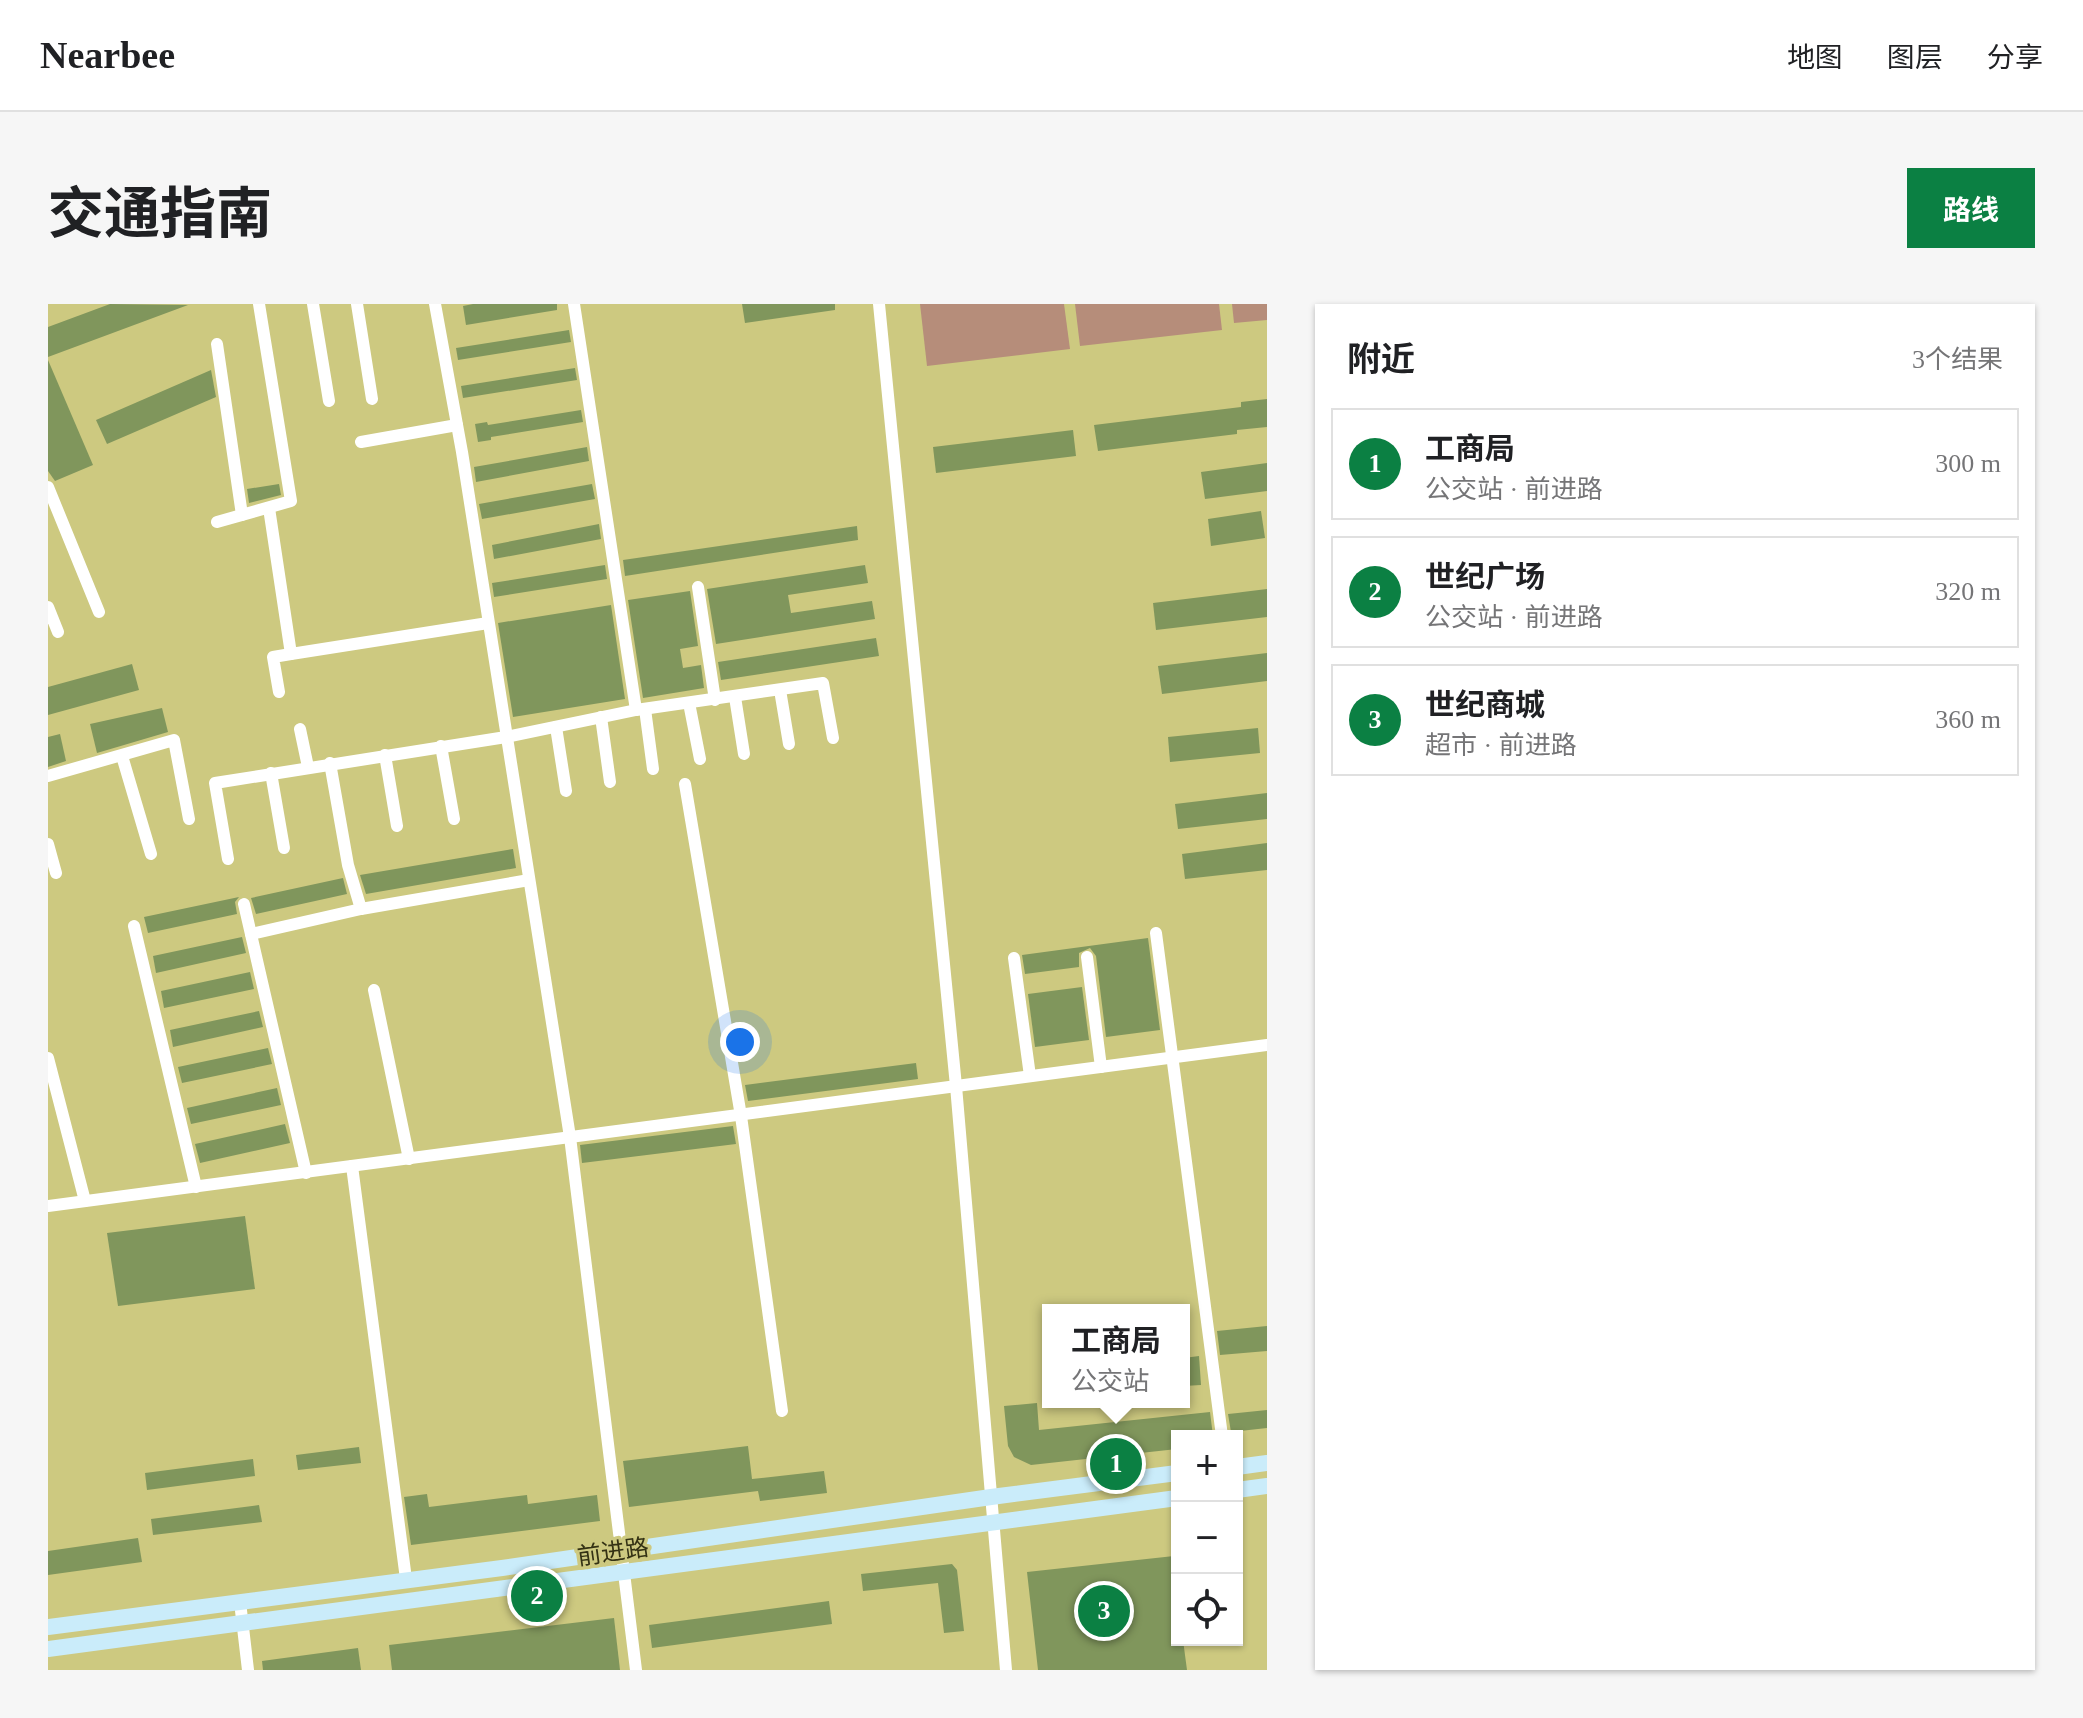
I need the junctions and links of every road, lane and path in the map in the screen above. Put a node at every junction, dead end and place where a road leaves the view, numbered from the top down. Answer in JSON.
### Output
{"nodes":[{"id":1,"x":259,"y":304,"type":"edge"},
{"id":2,"x":313,"y":304,"type":"edge"},
{"id":3,"x":357,"y":304,"type":"edge"},
{"id":4,"x":435,"y":304,"type":"edge"},
{"id":5,"x":574,"y":304,"type":"edge"},
{"id":6,"x":879,"y":304,"type":"edge"},
{"id":7,"x":217,"y":344,"type":"dead end"},
{"id":8,"x":372,"y":399,"type":"dead end"},
{"id":9,"x":329,"y":401,"type":"dead end"},
{"id":10,"x":457,"y":425,"type":"junction"},
{"id":11,"x":361,"y":442,"type":"dead end"},
{"id":12,"x":48,"y":487,"type":"edge"},
{"id":13,"x":269,"y":508,"type":"junction"},
{"id":14,"x":242,"y":515,"type":"junction"},
{"id":15,"x":217,"y":522,"type":"dead end"},
{"id":16,"x":698,"y":587,"type":"dead end"},
{"id":17,"x":48,"y":607,"type":"edge"},
{"id":18,"x":99,"y":612,"type":"dead end"},
{"id":19,"x":488,"y":623,"type":"junction"},
{"id":20,"x":58,"y":632,"type":"dead end"},
{"id":21,"x":291,"y":654,"type":"junction"},
{"id":22,"x":780,"y":690,"type":"junction"},
{"id":23,"x":279,"y":692,"type":"dead end"},
{"id":24,"x":735,"y":697,"type":"junction"},
{"id":25,"x":715,"y":700,"type":"junction"},
{"id":26,"x":689,"y":703,"type":"junction"},
{"id":27,"x":641,"y":710,"type":"junction"},
{"id":28,"x":601,"y":717,"type":"junction"},
{"id":29,"x":556,"y":727,"type":"junction"},
{"id":30,"x":300,"y":729,"type":"dead end"},
{"id":31,"x":506,"y":737,"type":"junction"},
{"id":32,"x":833,"y":738,"type":"dead end"},
{"id":33,"x":789,"y":744,"type":"dead end"},
{"id":34,"x":441,"y":746,"type":"junction"},
{"id":35,"x":744,"y":754,"type":"dead end"},
{"id":36,"x":385,"y":755,"type":"junction"},
{"id":37,"x":122,"y":756,"type":"junction"},
{"id":38,"x":700,"y":759,"type":"dead end"},
{"id":39,"x":330,"y":763,"type":"junction"},
{"id":40,"x":308,"y":767,"type":"junction"},
{"id":41,"x":653,"y":769,"type":"dead end"},
{"id":42,"x":271,"y":773,"type":"junction"},
{"id":43,"x":48,"y":776,"type":"edge"},
{"id":44,"x":610,"y":782,"type":"dead end"},
{"id":45,"x":685,"y":784,"type":"dead end"},
{"id":46,"x":566,"y":791,"type":"dead end"},
{"id":47,"x":189,"y":819,"type":"dead end"},
{"id":48,"x":454,"y":819,"type":"dead end"},
{"id":49,"x":397,"y":826,"type":"dead end"},
{"id":50,"x":48,"y":844,"type":"edge"},
{"id":51,"x":284,"y":848,"type":"dead end"},
{"id":52,"x":151,"y":854,"type":"dead end"},
{"id":53,"x":228,"y":859,"type":"dead end"},
{"id":54,"x":56,"y":873,"type":"dead end"},
{"id":55,"x":529,"y":880,"type":"junction"},
{"id":56,"x":244,"y":904,"type":"dead end"},
{"id":57,"x":361,"y":909,"type":"junction"},
{"id":58,"x":134,"y":926,"type":"dead end"},
{"id":59,"x":1156,"y":933,"type":"dead end"},
{"id":60,"x":251,"y":934,"type":"junction"},
{"id":61,"x":1087,"y":957,"type":"dead end"},
{"id":62,"x":1014,"y":958,"type":"dead end"},
{"id":63,"x":374,"y":990,"type":"dead end"},
{"id":64,"x":1267,"y":1045,"type":"edge"},
{"id":65,"x":1173,"y":1057,"type":"junction"},
{"id":66,"x":48,"y":1058,"type":"edge"},
{"id":67,"x":1101,"y":1067,"type":"junction"},
{"id":68,"x":1030,"y":1076,"type":"junction"},
{"id":69,"x":956,"y":1086,"type":"junction"},
{"id":70,"x":741,"y":1116,"type":"junction"},
{"id":71,"x":570,"y":1137,"type":"junction"},
{"id":72,"x":409,"y":1159,"type":"junction"},
{"id":73,"x":352,"y":1166,"type":"junction"},
{"id":74,"x":306,"y":1173,"type":"junction"},
{"id":75,"x":196,"y":1187,"type":"junction"},
{"id":76,"x":85,"y":1201,"type":"junction"},
{"id":77,"x":48,"y":1206,"type":"edge"},
{"id":78,"x":782,"y":1411,"type":"dead end"},
{"id":79,"x":1221,"y":1430,"type":"edge"},
{"id":80,"x":1267,"y":1463,"type":"edge"},
{"id":81,"x":1243,"y":1466,"type":"edge"},
{"id":82,"x":1171,"y":1474,"type":"edge"},
{"id":83,"x":1267,"y":1486,"type":"edge"},
{"id":84,"x":1243,"y":1489,"type":"edge"},
{"id":85,"x":991,"y":1497,"type":"junction"},
{"id":86,"x":1171,"y":1499,"type":"edge"},
{"id":87,"x":993,"y":1523,"type":"junction"},
{"id":88,"x":620,"y":1551,"type":"junction"},
{"id":89,"x":623,"y":1573,"type":"junction"},
{"id":90,"x":406,"y":1579,"type":"junction"},
{"id":91,"x":240,"y":1602,"type":"junction"},
{"id":92,"x":242,"y":1624,"type":"junction"},
{"id":93,"x":48,"y":1627,"type":"edge"},
{"id":94,"x":48,"y":1649,"type":"edge"},
{"id":95,"x":248,"y":1670,"type":"edge"},
{"id":96,"x":636,"y":1670,"type":"edge"},
{"id":97,"x":1006,"y":1670,"type":"edge"}],
"edges":[{"from":1,"to":13,"type":"street"},
{"from":2,"to":9,"type":"street"},
{"from":3,"to":8,"type":"street"},
{"from":4,"to":10,"type":"street"},
{"from":5,"to":27,"type":"street"},
{"from":6,"to":69,"type":"street"},
{"from":7,"to":14,"type":"street"},
{"from":10,"to":11,"type":"street"},
{"from":10,"to":19,"type":"street"},
{"from":12,"to":18,"type":"street"},
{"from":13,"to":14,"type":"street"},
{"from":13,"to":21,"type":"street"},
{"from":14,"to":15,"type":"street"},
{"from":16,"to":25,"type":"street"},
{"from":17,"to":20,"type":"street"},
{"from":19,"to":21,"type":"street"},
{"from":19,"to":31,"type":"street"},
{"from":21,"to":23,"type":"street"},
{"from":22,"to":24,"type":"street"},
{"from":22,"to":32,"type":"street"},
{"from":22,"to":33,"type":"street"},
{"from":24,"to":25,"type":"street"},
{"from":24,"to":35,"type":"street"},
{"from":25,"to":26,"type":"street"},
{"from":26,"to":27,"type":"street"},
{"from":26,"to":38,"type":"street"},
{"from":27,"to":28,"type":"street"},
{"from":27,"to":41,"type":"street"},
{"from":28,"to":29,"type":"street"},
{"from":28,"to":44,"type":"street"},
{"from":29,"to":31,"type":"street"},
{"from":29,"to":46,"type":"street"},
{"from":30,"to":40,"type":"street"},
{"from":31,"to":34,"type":"street"},
{"from":31,"to":55,"type":"street"},
{"from":34,"to":36,"type":"street"},
{"from":34,"to":48,"type":"street"},
{"from":36,"to":39,"type":"street"},
{"from":36,"to":49,"type":"street"},
{"from":37,"to":43,"type":"street"},
{"from":37,"to":47,"type":"street"},
{"from":37,"to":52,"type":"street"},
{"from":39,"to":40,"type":"street"},
{"from":39,"to":57,"type":"street"},
{"from":40,"to":42,"type":"street"},
{"from":42,"to":51,"type":"street"},
{"from":42,"to":53,"type":"street"},
{"from":45,"to":70,"type":"street"},
{"from":50,"to":54,"type":"street"},
{"from":55,"to":57,"type":"street"},
{"from":55,"to":71,"type":"street"},
{"from":56,"to":60,"type":"street"},
{"from":57,"to":60,"type":"street"},
{"from":58,"to":75,"type":"street"},
{"from":59,"to":65,"type":"street"},
{"from":60,"to":74,"type":"street"},
{"from":61,"to":67,"type":"street"},
{"from":62,"to":68,"type":"street"},
{"from":63,"to":72,"type":"street"},
{"from":64,"to":65,"type":"street"},
{"from":65,"to":67,"type":"street"},
{"from":65,"to":79,"type":"street"},
{"from":66,"to":76,"type":"street"},
{"from":67,"to":68,"type":"street"},
{"from":68,"to":69,"type":"street"},
{"from":69,"to":70,"type":"street"},
{"from":69,"to":85,"type":"street"},
{"from":70,"to":71,"type":"street"},
{"from":70,"to":78,"type":"street"},
{"from":71,"to":72,"type":"street"},
{"from":71,"to":88,"type":"street"},
{"from":72,"to":73,"type":"street"},
{"from":73,"to":74,"type":"street"},
{"from":73,"to":90,"type":"street"},
{"from":74,"to":75,"type":"street"},
{"from":75,"to":76,"type":"street"},
{"from":76,"to":77,"type":"street"},
{"from":80,"to":81,"type":"main road"},
{"from":82,"to":85,"type":"main road","name":"前进路"},
{"from":83,"to":84,"type":"main road"},
{"from":85,"to":87,"type":"street"},
{"from":85,"to":88,"type":"main road","name":"前进路"},
{"from":86,"to":87,"type":"main road","name":"前进路"},
{"from":87,"to":89,"type":"main road","name":"前进路"},
{"from":87,"to":97,"type":"street"},
{"from":88,"to":89,"type":"street"},
{"from":88,"to":90,"type":"main road","name":"前进路"},
{"from":89,"to":92,"type":"main road","name":"前进路"},
{"from":89,"to":96,"type":"street"},
{"from":90,"to":91,"type":"main road","name":"前进路"},
{"from":91,"to":92,"type":"street"},
{"from":91,"to":93,"type":"main road","name":"前进路"},
{"from":92,"to":94,"type":"main road","name":"前进路"},
{"from":92,"to":95,"type":"street"}]}
